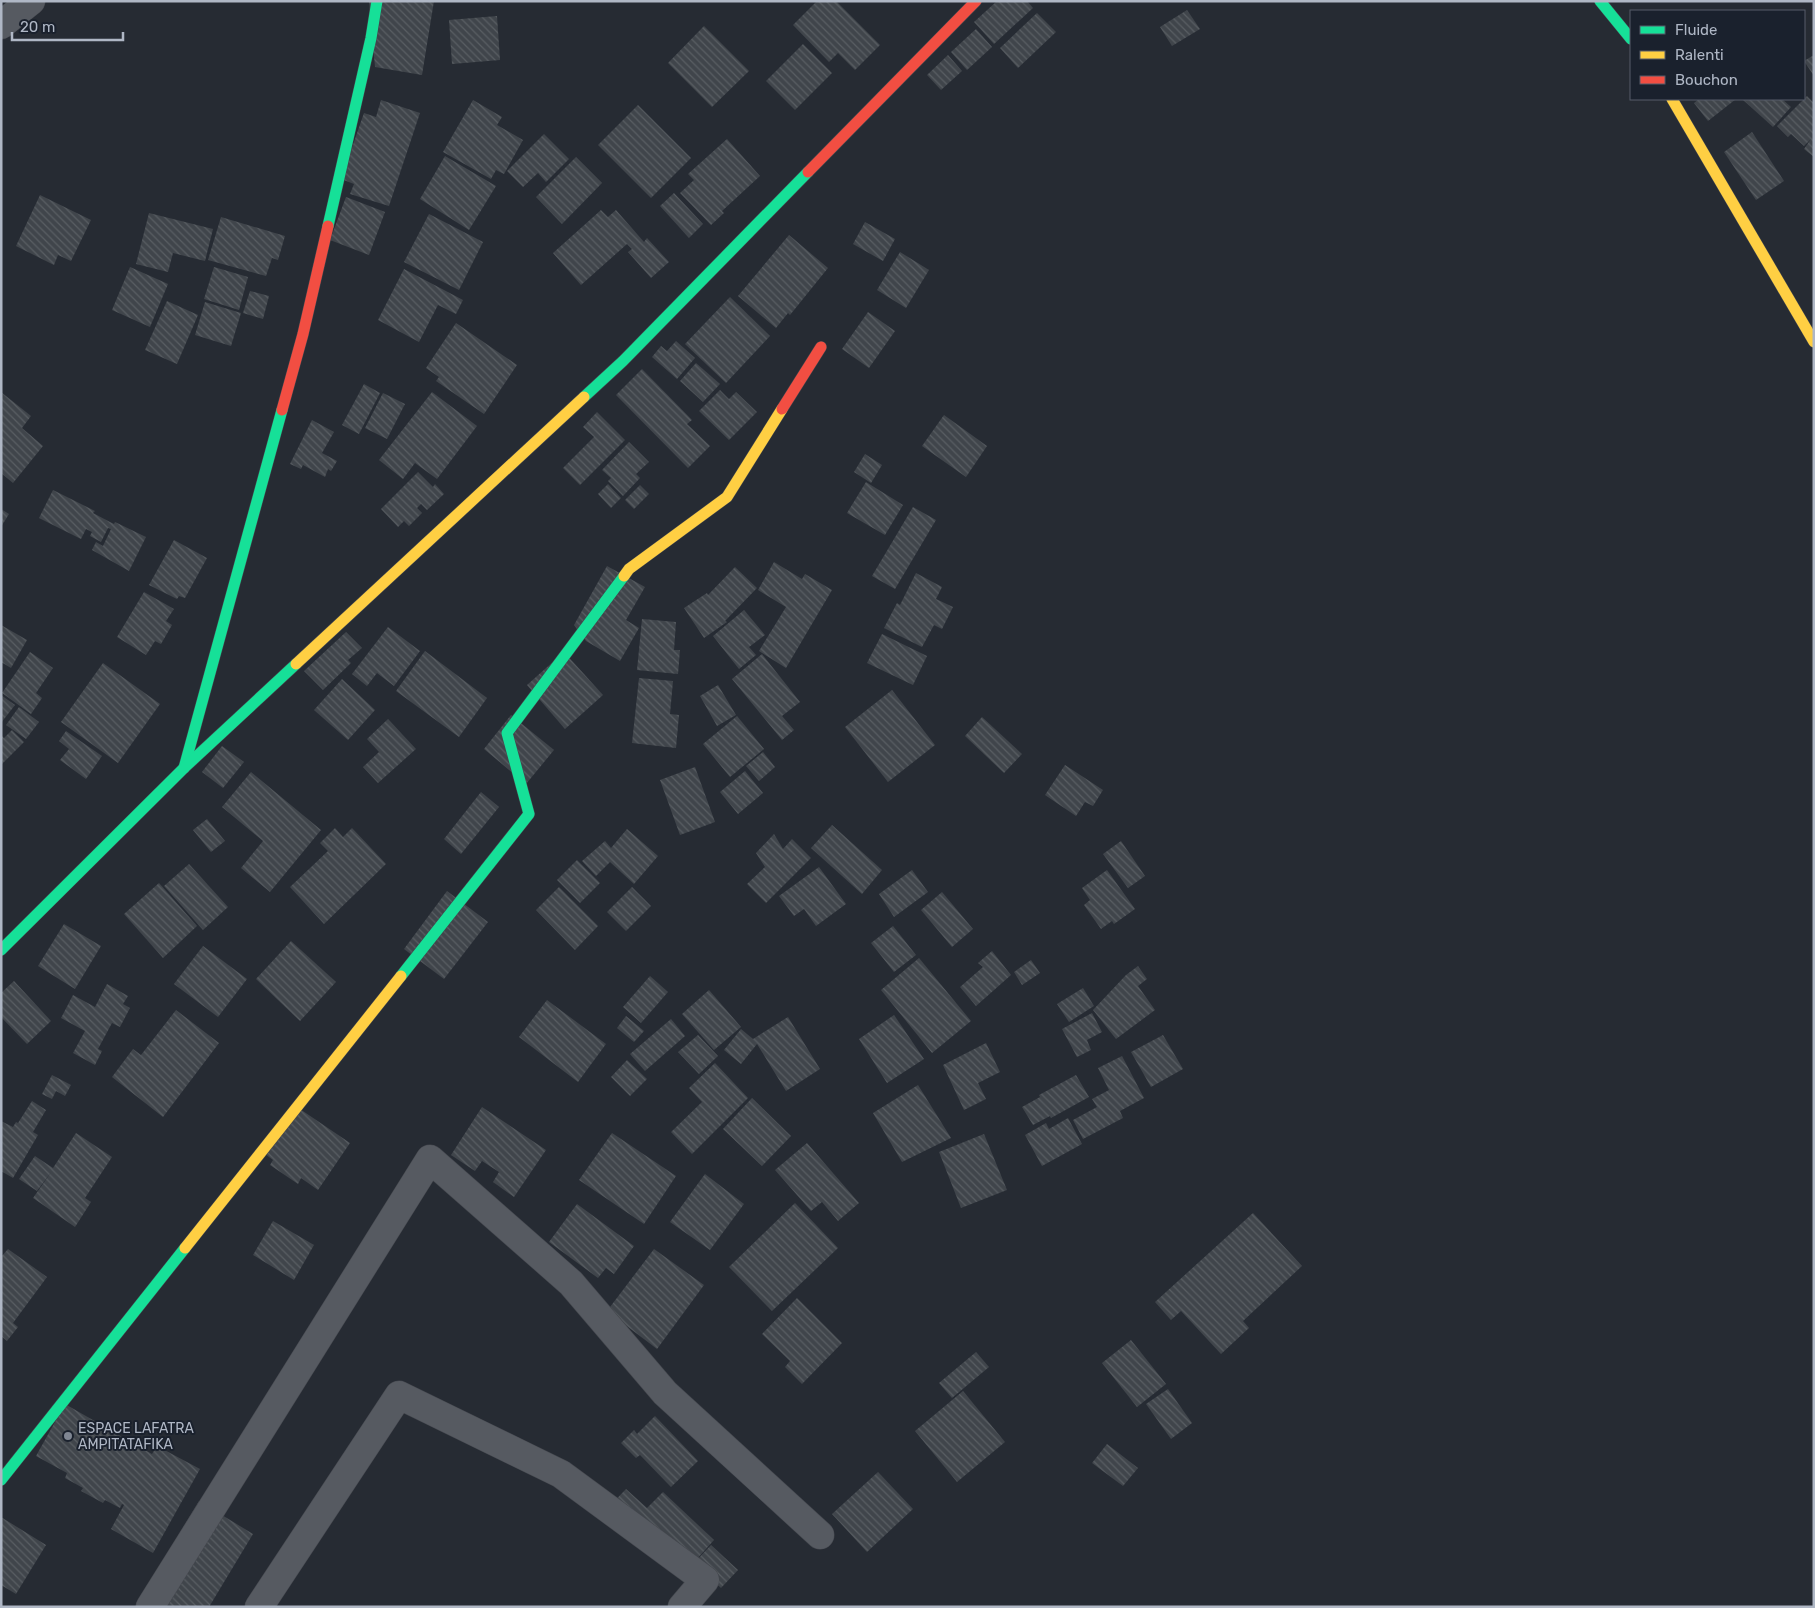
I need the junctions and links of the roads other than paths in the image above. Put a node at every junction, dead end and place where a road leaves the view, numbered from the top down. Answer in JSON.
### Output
{"nodes":[{"id":1,"x":31,"y":1,"type":"edge"},
{"id":2,"x":376,"y":1,"type":"edge"},
{"id":3,"x":976,"y":1,"type":"edge"},
{"id":4,"x":1600,"y":1,"type":"edge"},
{"id":5,"x":1,"y":25,"type":"edge"},
{"id":6,"x":1630,"y":39,"type":"edge"},
{"id":7,"x":1673,"y":100,"type":"edge"},
{"id":8,"x":1814,"y":342,"type":"edge"},
{"id":9,"x":821,"y":347,"type":"dead end"},
{"id":10,"x":184,"y":768,"type":"junction"},
{"id":11,"x":1,"y":950,"type":"edge"},
{"id":12,"x":1,"y":1480,"type":"edge"},
{"id":13,"x":820,"y":1535,"type":"dead end"},
{"id":14,"x":150,"y":1607,"type":"edge"},
{"id":15,"x":258,"y":1607,"type":"edge"},
{"id":16,"x":682,"y":1607,"type":"edge"}],
"edges":[{"from":1,"to":5,"type":"street"},
{"from":2,"to":10,"type":"street"},
{"from":3,"to":10,"type":"street"},
{"from":4,"to":6,"type":"street"},
{"from":7,"to":8,"type":"street"},
{"from":9,"to":12,"type":"street"},
{"from":10,"to":11,"type":"street"},
{"from":13,"to":14,"type":"street"},
{"from":15,"to":16,"type":"street"}]}
